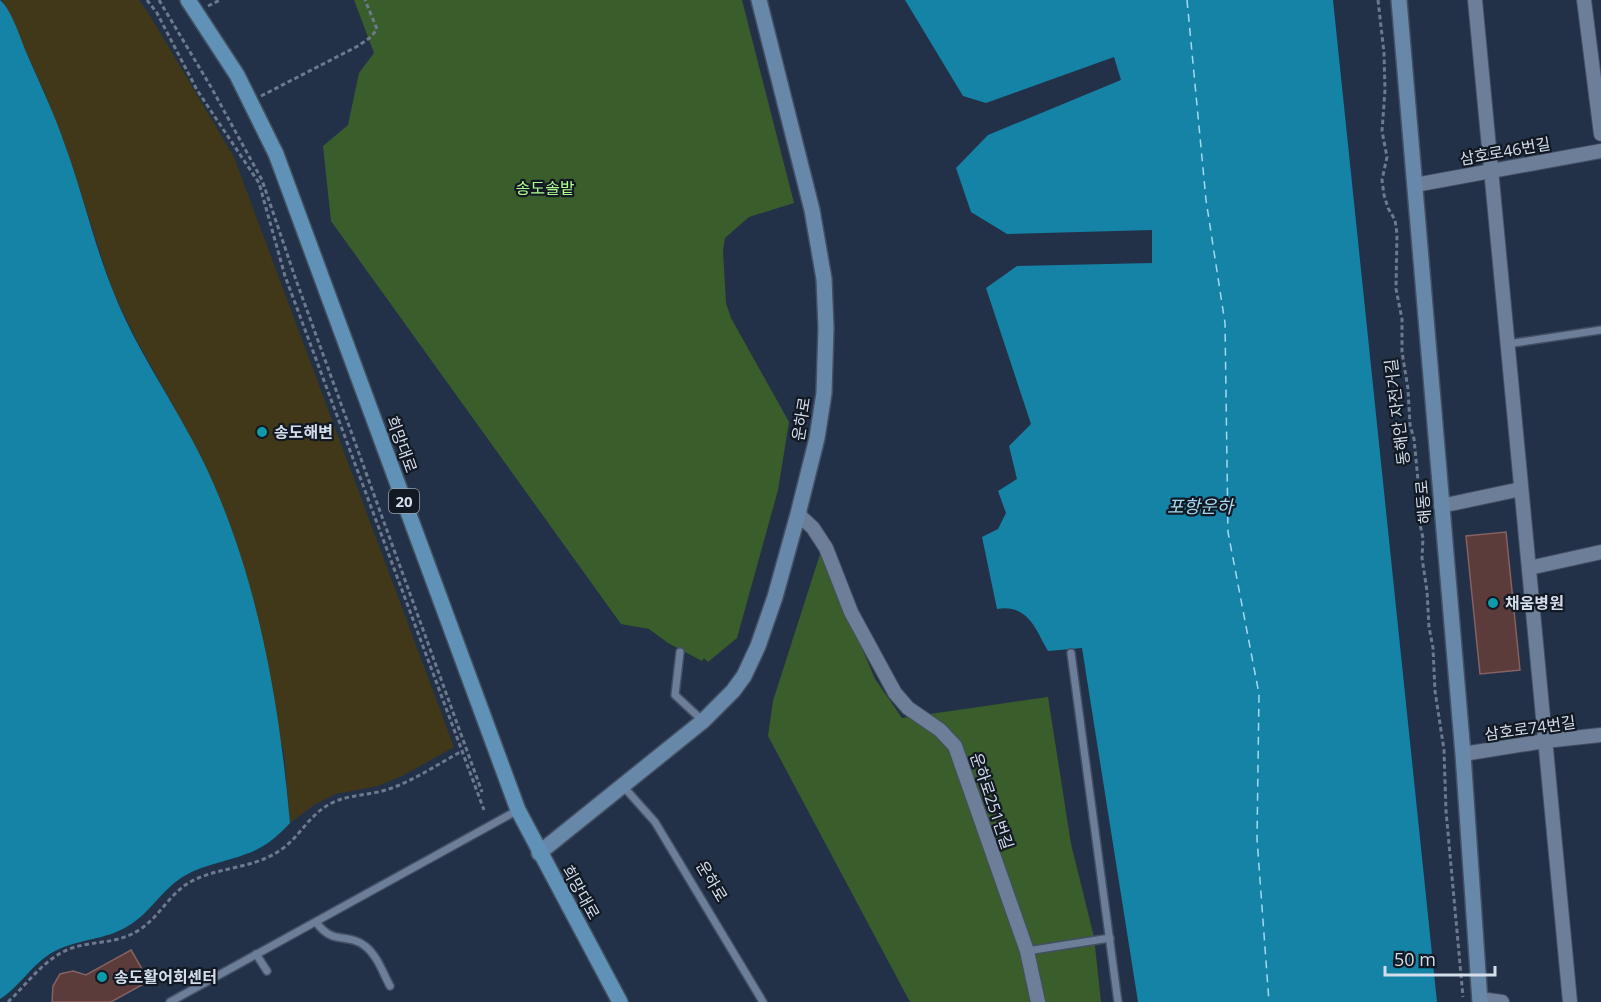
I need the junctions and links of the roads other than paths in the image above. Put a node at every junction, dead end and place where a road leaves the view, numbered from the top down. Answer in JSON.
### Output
{"nodes":[{"id":1,"x":188,"y":0,"type":"edge"},
{"id":2,"x":759,"y":0,"type":"edge"},
{"id":3,"x":1399,"y":0,"type":"edge"},
{"id":4,"x":1475,"y":0,"type":"edge"},
{"id":5,"x":1584,"y":0,"type":"edge"},
{"id":6,"x":1601,"y":134,"type":"edge"},
{"id":7,"x":1601,"y":151,"type":"edge"},
{"id":8,"x":1491,"y":171,"type":"junction"},
{"id":9,"x":1415,"y":185,"type":"junction"},
{"id":10,"x":1601,"y":330,"type":"edge"},
{"id":11,"x":1507,"y":344,"type":"junction"},
{"id":12,"x":1521,"y":489,"type":"junction"},
{"id":13,"x":1441,"y":506,"type":"junction"},
{"id":14,"x":798,"y":514,"type":"junction"},
{"id":15,"x":1601,"y":552,"type":"edge"},
{"id":16,"x":1529,"y":568,"type":"junction"},
{"id":17,"x":680,"y":652,"type":"dead end"},
{"id":18,"x":1071,"y":653,"type":"dead end"},
{"id":19,"x":703,"y":721,"type":"junction"},
{"id":20,"x":1601,"y":735,"type":"edge"},
{"id":21,"x":1545,"y":741,"type":"junction"},
{"id":22,"x":1463,"y":754,"type":"junction"},
{"id":23,"x":622,"y":785,"type":"junction"},
{"id":24,"x":518,"y":810,"type":"junction"},
{"id":25,"x":539,"y":853,"type":"junction"},
{"id":26,"x":316,"y":922,"type":"junction"},
{"id":27,"x":1110,"y":938,"type":"junction"},
{"id":28,"x":1027,"y":951,"type":"junction"},
{"id":29,"x":256,"y":954,"type":"junction"},
{"id":30,"x":267,"y":971,"type":"dead end"},
{"id":31,"x":390,"y":986,"type":"dead end"},
{"id":32,"x":1480,"y":1000,"type":"edge"},
{"id":33,"x":170,"y":1002,"type":"edge"},
{"id":34,"x":620,"y":1002,"type":"edge"},
{"id":35,"x":763,"y":1002,"type":"edge"},
{"id":36,"x":1038,"y":1002,"type":"edge"},
{"id":37,"x":1118,"y":1002,"type":"edge"},
{"id":38,"x":1502,"y":1002,"type":"edge"},
{"id":39,"x":1570,"y":1002,"type":"edge"}],
"edges":[{"from":1,"to":24,"type":"main road","name":"희망대로","number":"20"},
{"from":2,"to":14,"type":"street","name":"운하로"},
{"from":3,"to":9,"type":"street","name":"해동로"},
{"from":4,"to":8,"type":"street"},
{"from":5,"to":6,"type":"street"},
{"from":7,"to":8,"type":"street","name":"삼호로46번길"},
{"from":8,"to":9,"type":"street","name":"삼호로46번길"},
{"from":8,"to":11,"type":"street"},
{"from":9,"to":13,"type":"street","name":"해동로"},
{"from":10,"to":11,"type":"lane"},
{"from":11,"to":12,"type":"street"},
{"from":12,"to":13,"type":"street"},
{"from":12,"to":16,"type":"street"},
{"from":13,"to":22,"type":"street","name":"해동로"},
{"from":14,"to":19,"type":"street","name":"운하로"},
{"from":14,"to":28,"type":"street","name":"운하로251번길"},
{"from":15,"to":16,"type":"street"},
{"from":16,"to":21,"type":"street"},
{"from":17,"to":19,"type":"lane"},
{"from":18,"to":27,"type":"lane"},
{"from":19,"to":23,"type":"street","name":"운하로"},
{"from":20,"to":21,"type":"street","name":"삼호로74번길"},
{"from":21,"to":22,"type":"street","name":"삼호로74번길"},
{"from":21,"to":39,"type":"street"},
{"from":22,"to":32,"type":"street","name":"해동로"},
{"from":23,"to":25,"type":"street","name":"운하로"},
{"from":23,"to":35,"type":"lane","name":"운하로"},
{"from":24,"to":25,"type":"main road","name":"희망대로","number":"20"},
{"from":24,"to":26,"type":"lane"},
{"from":25,"to":34,"type":"main road","name":"희망대로","number":"20"},
{"from":26,"to":29,"type":"lane"},
{"from":26,"to":31,"type":"lane"},
{"from":27,"to":28,"type":"lane"},
{"from":27,"to":37,"type":"lane"},
{"from":28,"to":36,"type":"street","name":"운하로251번길"},
{"from":29,"to":30,"type":"lane"},
{"from":29,"to":33,"type":"lane"},
{"from":32,"to":38,"type":"street"}]}
